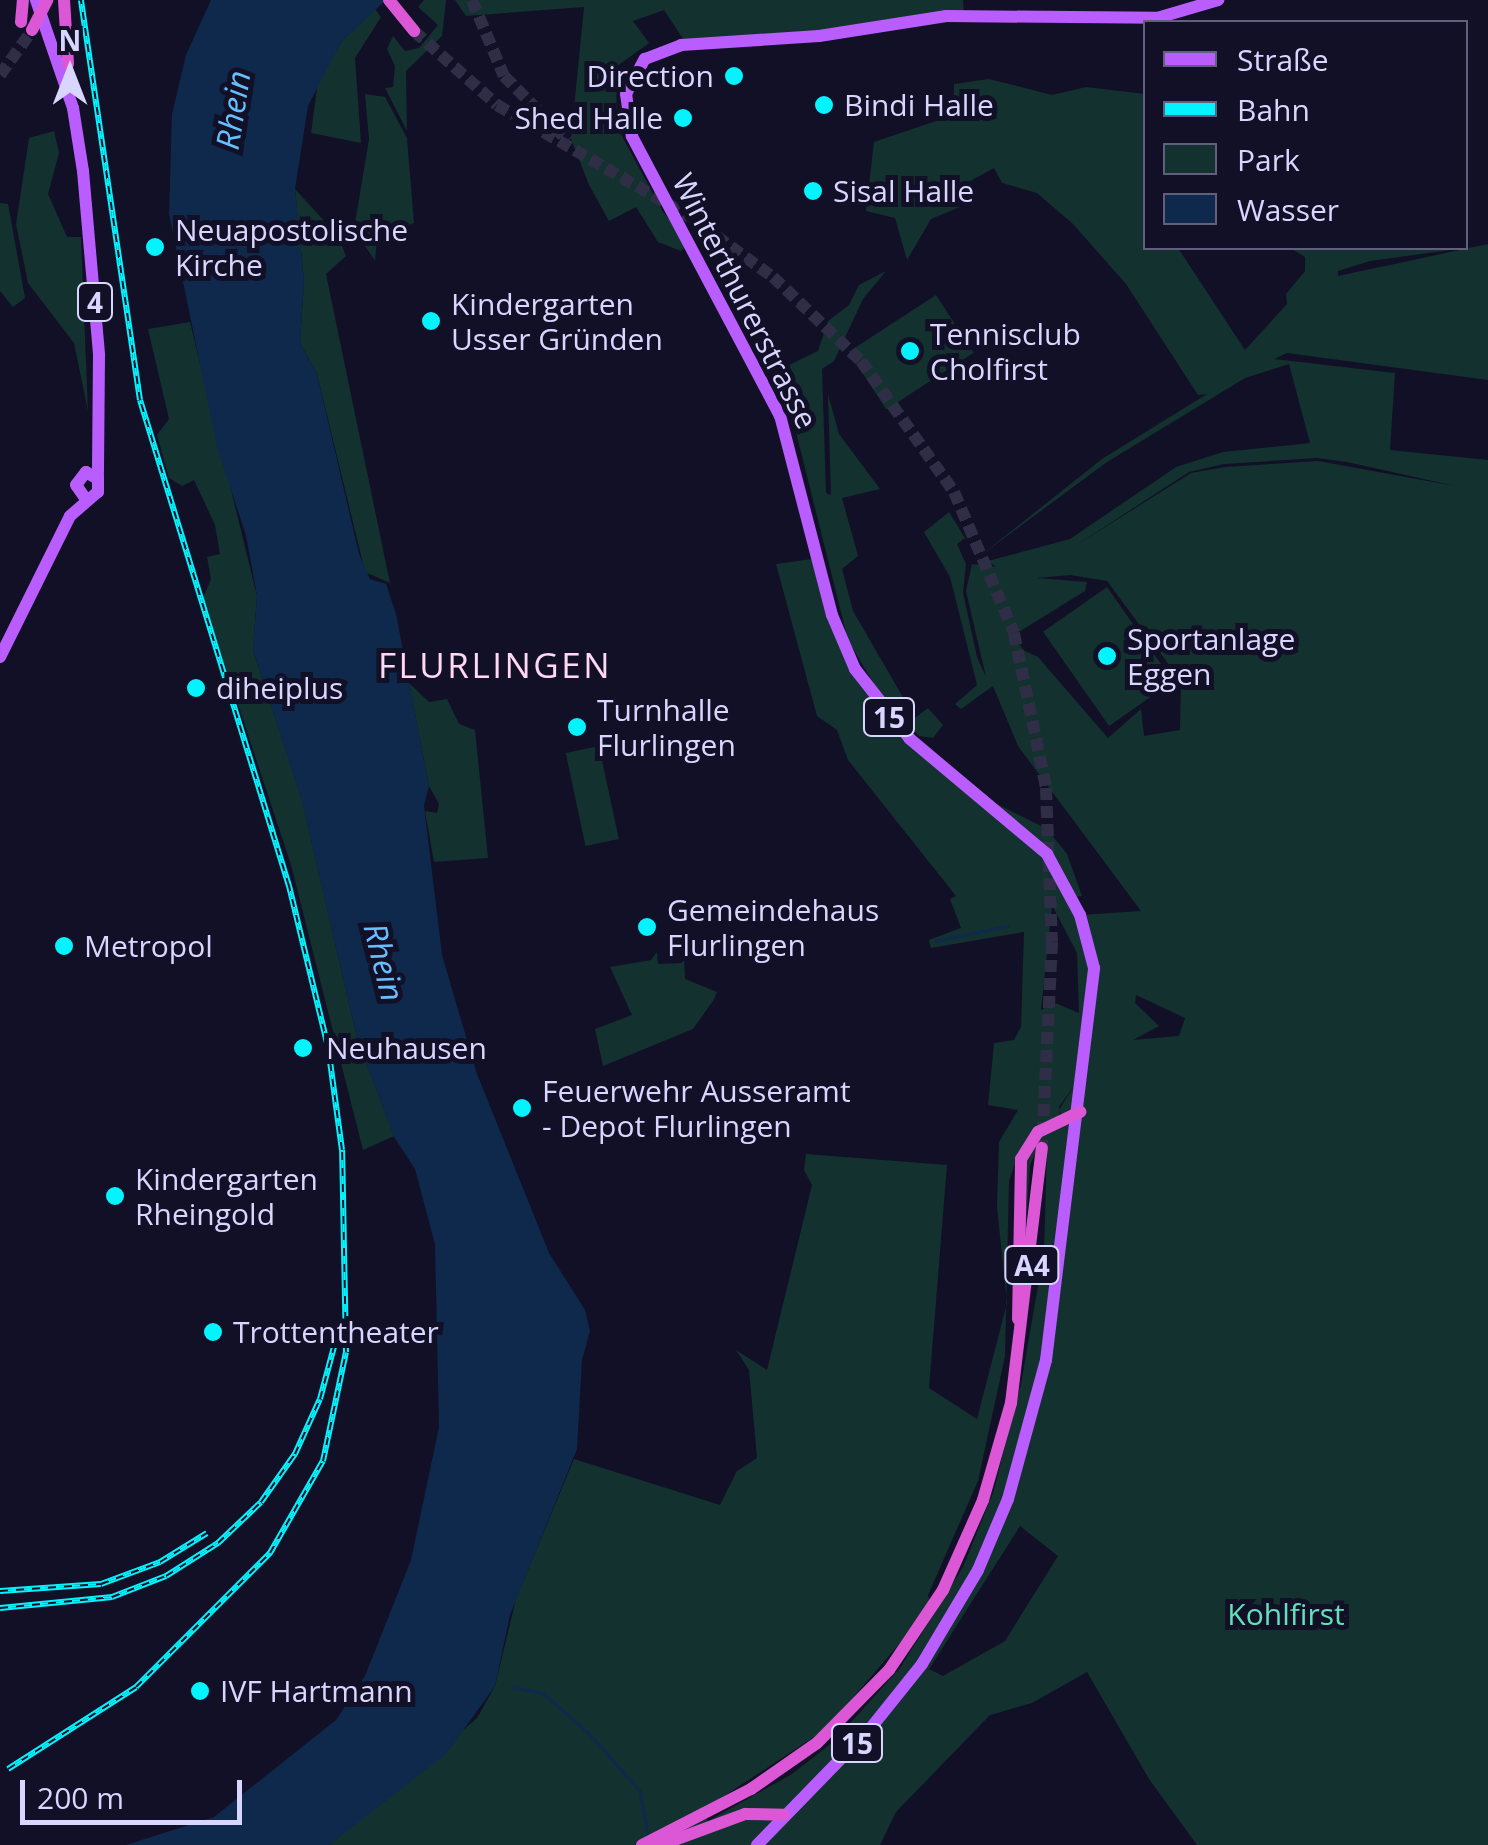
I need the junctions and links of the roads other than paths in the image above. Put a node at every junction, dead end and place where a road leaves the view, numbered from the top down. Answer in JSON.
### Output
{"nodes":[{"id":1,"x":22,"y":0,"type":"edge"},
{"id":2,"x":36,"y":0,"type":"edge"},
{"id":3,"x":47,"y":0,"type":"edge"},
{"id":4,"x":64,"y":0,"type":"edge"},
{"id":5,"x":389,"y":0,"type":"edge"},
{"id":6,"x":1218,"y":0,"type":"edge"},
{"id":7,"x":414,"y":31,"type":"tunnel mouth"},
{"id":8,"x":68,"y":64,"type":"joint"},
{"id":9,"x":73,"y":108,"type":"junction"},
{"id":10,"x":96,"y":407,"type":"junction"},
{"id":11,"x":78,"y":478,"type":"junction"},
{"id":12,"x":98,"y":479,"type":"junction"},
{"id":13,"x":85,"y":498,"type":"junction"},
{"id":14,"x":70,"y":516,"type":"junction"},
{"id":15,"x":0,"y":657,"type":"edge"},
{"id":16,"x":1080,"y":1112,"type":"junction"},
{"id":17,"x":1042,"y":1148,"type":"tunnel mouth"},
{"id":18,"x":1015,"y":1381,"type":"junction"},
{"id":19,"x":778,"y":1814,"type":"junction"},
{"id":20,"x":676,"y":1834,"type":"junction"},
{"id":21,"x":642,"y":1845,"type":"edge"},
{"id":22,"x":659,"y":1845,"type":"edge"},
{"id":23,"x":756,"y":1845,"type":"edge"}],
"edges":[{"from":1,"to":3,"type":"highway","bridge":true},
{"from":2,"to":9,"type":"main road","number":"4"},
{"from":4,"to":8,"type":"highway"},
{"from":5,"to":7,"type":"highway"},
{"from":6,"to":16,"type":"main road","name":"Winterthurerstrasse","number":"15"},
{"from":8,"to":9,"type":"main road"},
{"from":9,"to":10,"type":"main road","number":"4"},
{"from":10,"to":11,"type":"main road","number":"4"},
{"from":10,"to":12,"type":"main road","number":"4"},
{"from":11,"to":12,"type":"main road"},
{"from":11,"to":13,"type":"main road"},
{"from":11,"to":14,"type":"main road","number":"4"},
{"from":12,"to":13,"type":"main road","number":"4"},
{"from":13,"to":14,"type":"main road","number":"4"},
{"from":14,"to":15,"type":"main road","number":"4"},
{"from":16,"to":18,"type":"highway"},
{"from":16,"to":19,"type":"main road","name":"Winterthurerstrasse","number":"15"},
{"from":17,"to":18,"type":"highway","number":"A4"},
{"from":18,"to":20,"type":"highway","number":"A4"},
{"from":19,"to":20,"type":"highway"},
{"from":19,"to":23,"type":"main road","name":"Winterthurerstrasse","number":"15"},
{"from":20,"to":21,"type":"highway","number":"A4"},
{"from":20,"to":22,"type":"highway"}]}
